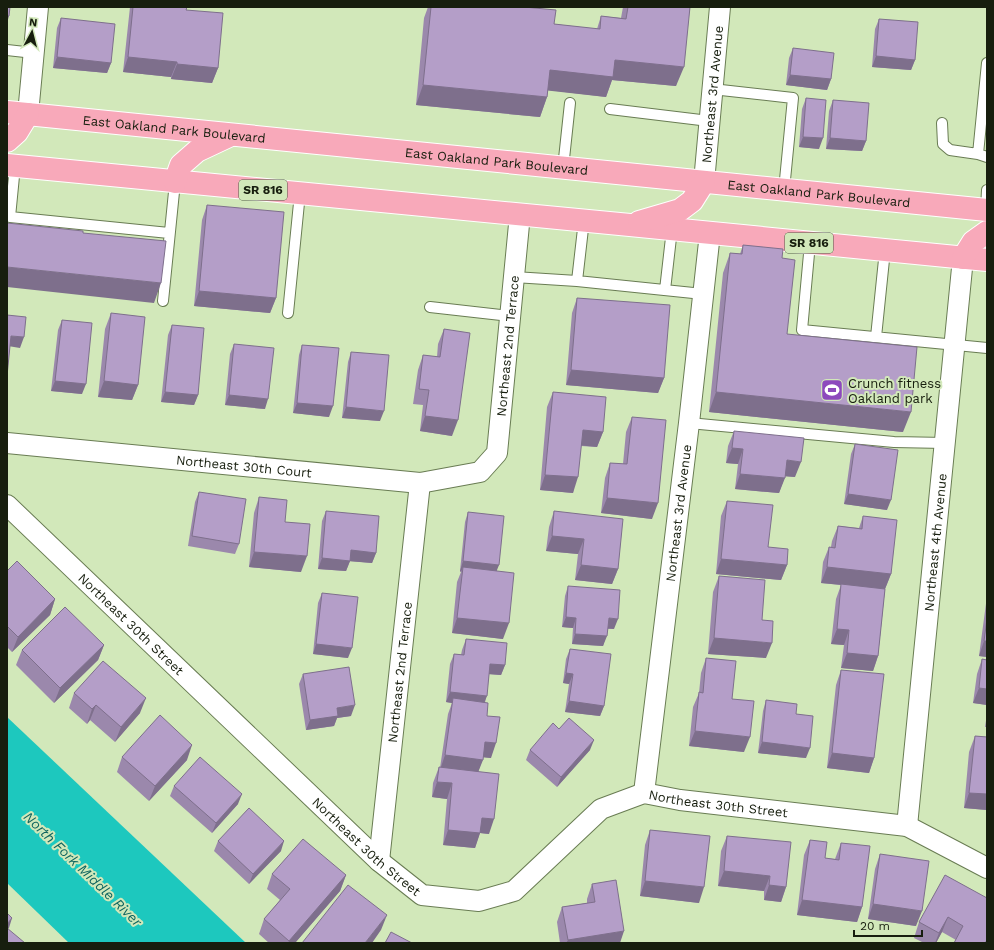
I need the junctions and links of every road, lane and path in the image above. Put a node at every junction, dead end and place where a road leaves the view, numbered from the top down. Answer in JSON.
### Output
{"nodes":[{"id":1,"x":38,"y":7,"type":"edge"},
{"id":2,"x":720,"y":7,"type":"edge"},
{"id":3,"x":7,"y":50,"type":"edge"},
{"id":4,"x":34,"y":53,"type":"junction"},
{"id":5,"x":987,"y":63,"type":"edge"},
{"id":6,"x":712,"y":89,"type":"junction"},
{"id":7,"x":570,"y":103,"type":"dead end"},
{"id":8,"x":610,"y":109,"type":"dead end"},
{"id":9,"x":17,"y":113,"type":"edge"},
{"id":10,"x":709,"y":120,"type":"junction"},
{"id":11,"x":942,"y":123,"type":"dead end"},
{"id":12,"x":232,"y":134,"type":"junction"},
{"id":13,"x":7,"y":142,"type":"edge"},
{"id":14,"x":982,"y":155,"type":"edge"},
{"id":15,"x":11,"y":165,"type":"edge"},
{"id":16,"x":563,"y":168,"type":"junction"},
{"id":17,"x":175,"y":182,"type":"junction"},
{"id":18,"x":704,"y":182,"type":"junction"},
{"id":19,"x":784,"y":190,"type":"junction"},
{"id":20,"x":300,"y":193,"type":"junction"},
{"id":21,"x":987,"y":203,"type":"edge"},
{"id":22,"x":520,"y":214,"type":"junction"},
{"id":23,"x":584,"y":220,"type":"junction"},
{"id":24,"x":630,"y":225,"type":"junction"},
{"id":25,"x":672,"y":229,"type":"junction"},
{"id":26,"x":987,"y":232,"type":"edge"},
{"id":27,"x":169,"y":233,"type":"junction"},
{"id":28,"x":710,"y":233,"type":"junction"},
{"id":29,"x":810,"y":243,"type":"junction"},
{"id":30,"x":884,"y":250,"type":"junction"},
{"id":31,"x":964,"y":258,"type":"junction"},
{"id":32,"x":987,"y":260,"type":"edge"},
{"id":33,"x":514,"y":277,"type":"junction"},
{"id":34,"x":577,"y":281,"type":"junction"},
{"id":35,"x":665,"y":290,"type":"junction"},
{"id":36,"x":703,"y":294,"type":"junction"},
{"id":37,"x":163,"y":301,"type":"edge"},
{"id":38,"x":430,"y":307,"type":"dead end"},
{"id":39,"x":288,"y":313,"type":"dead end"},
{"id":40,"x":510,"y":316,"type":"junction"},
{"id":41,"x":876,"y":337,"type":"junction"},
{"id":42,"x":955,"y":345,"type":"junction"},
{"id":43,"x":987,"y":348,"type":"edge"},
{"id":44,"x":689,"y":423,"type":"junction"},
{"id":45,"x":7,"y":443,"type":"edge"},
{"id":46,"x":945,"y":443,"type":"junction"},
{"id":47,"x":480,"y":472,"type":"joint"},
{"id":48,"x":420,"y":483,"type":"junction"},
{"id":49,"x":7,"y":505,"type":"edge"},
{"id":50,"x":644,"y":792,"type":"junction"},
{"id":51,"x":907,"y":826,"type":"junction"},
{"id":52,"x":379,"y":861,"type":"junction"},
{"id":53,"x":987,"y":868,"type":"edge"}],
"edges":[{"from":1,"to":4,"type":"street"},
{"from":2,"to":6,"type":"street","name":"Northeast 3rd Avenue"},
{"from":3,"to":4,"type":"lane"},
{"from":4,"to":9,"type":"street"},
{"from":5,"to":14,"type":"lane"},
{"from":6,"to":10,"type":"street","name":"Northeast 3rd Avenue"},
{"from":6,"to":19,"type":"lane"},
{"from":7,"to":16,"type":"lane"},
{"from":8,"to":10,"type":"lane"},
{"from":9,"to":12,"type":"main road","name":"East Oakland Park Boulevard"},
{"from":9,"to":13,"type":"main road"},
{"from":10,"to":18,"type":"street","name":"Northeast 3rd Avenue"},
{"from":11,"to":14,"type":"lane"},
{"from":12,"to":16,"type":"main road","name":"East Oakland Park Boulevard"},
{"from":12,"to":17,"type":"main road"},
{"from":15,"to":17,"type":"main road","number":"SR 816"},
{"from":15,"to":27,"type":"lane"},
{"from":16,"to":18,"type":"main road","name":"East Oakland Park Boulevard"},
{"from":17,"to":20,"type":"main road","number":"SR 816"},
{"from":17,"to":27,"type":"lane"},
{"from":18,"to":19,"type":"main road","name":"East Oakland Park Boulevard"},
{"from":18,"to":24,"type":"main road"},
{"from":19,"to":21,"type":"main road","name":"East Oakland Park Boulevard"},
{"from":20,"to":22,"type":"main road","number":"SR 816"},
{"from":20,"to":39,"type":"lane"},
{"from":22,"to":23,"type":"main road","number":"SR 816"},
{"from":22,"to":33,"type":"street","name":"Northeast 2nd Terrace"},
{"from":23,"to":24,"type":"main road","number":"SR 816"},
{"from":23,"to":34,"type":"lane"},
{"from":24,"to":25,"type":"main road","number":"SR 816"},
{"from":25,"to":28,"type":"main road","number":"SR 816"},
{"from":25,"to":35,"type":"lane"},
{"from":26,"to":31,"type":"main road"},
{"from":27,"to":37,"type":"lane"},
{"from":28,"to":29,"type":"main road","number":"SR 816"},
{"from":28,"to":36,"type":"street","name":"Northeast 3rd Avenue"},
{"from":29,"to":30,"type":"main road","number":"SR 816"},
{"from":29,"to":41,"type":"lane"},
{"from":30,"to":31,"type":"main road","number":"SR 816"},
{"from":30,"to":41,"type":"lane"},
{"from":31,"to":32,"type":"main road","number":"SR 816"},
{"from":31,"to":42,"type":"street","name":"Northeast 4th Avenue"},
{"from":33,"to":34,"type":"lane"},
{"from":33,"to":40,"type":"street","name":"Northeast 2nd Terrace"},
{"from":34,"to":35,"type":"lane"},
{"from":35,"to":36,"type":"lane"},
{"from":36,"to":44,"type":"street","name":"Northeast 3rd Avenue"},
{"from":38,"to":40,"type":"lane"},
{"from":40,"to":47,"type":"street","name":"Northeast 2nd Terrace"},
{"from":41,"to":42,"type":"lane"},
{"from":42,"to":43,"type":"lane"},
{"from":42,"to":46,"type":"street","name":"Northeast 4th Avenue"},
{"from":44,"to":46,"type":"lane"},
{"from":44,"to":50,"type":"street","name":"Northeast 3rd Avenue"},
{"from":45,"to":48,"type":"street","name":"Northeast 30th Court"},
{"from":46,"to":51,"type":"street","name":"Northeast 4th Avenue"},
{"from":47,"to":48,"type":"street","name":"Northeast 30th Court"},
{"from":48,"to":52,"type":"street","name":"Northeast 2nd Terrace"},
{"from":49,"to":52,"type":"street","name":"Northeast 30th Street"},
{"from":50,"to":51,"type":"street","name":"Northeast 30th Street"},
{"from":50,"to":52,"type":"street","name":"Northeast 30th Street"},
{"from":51,"to":53,"type":"street","name":"Northeast 30th Street"}]}
